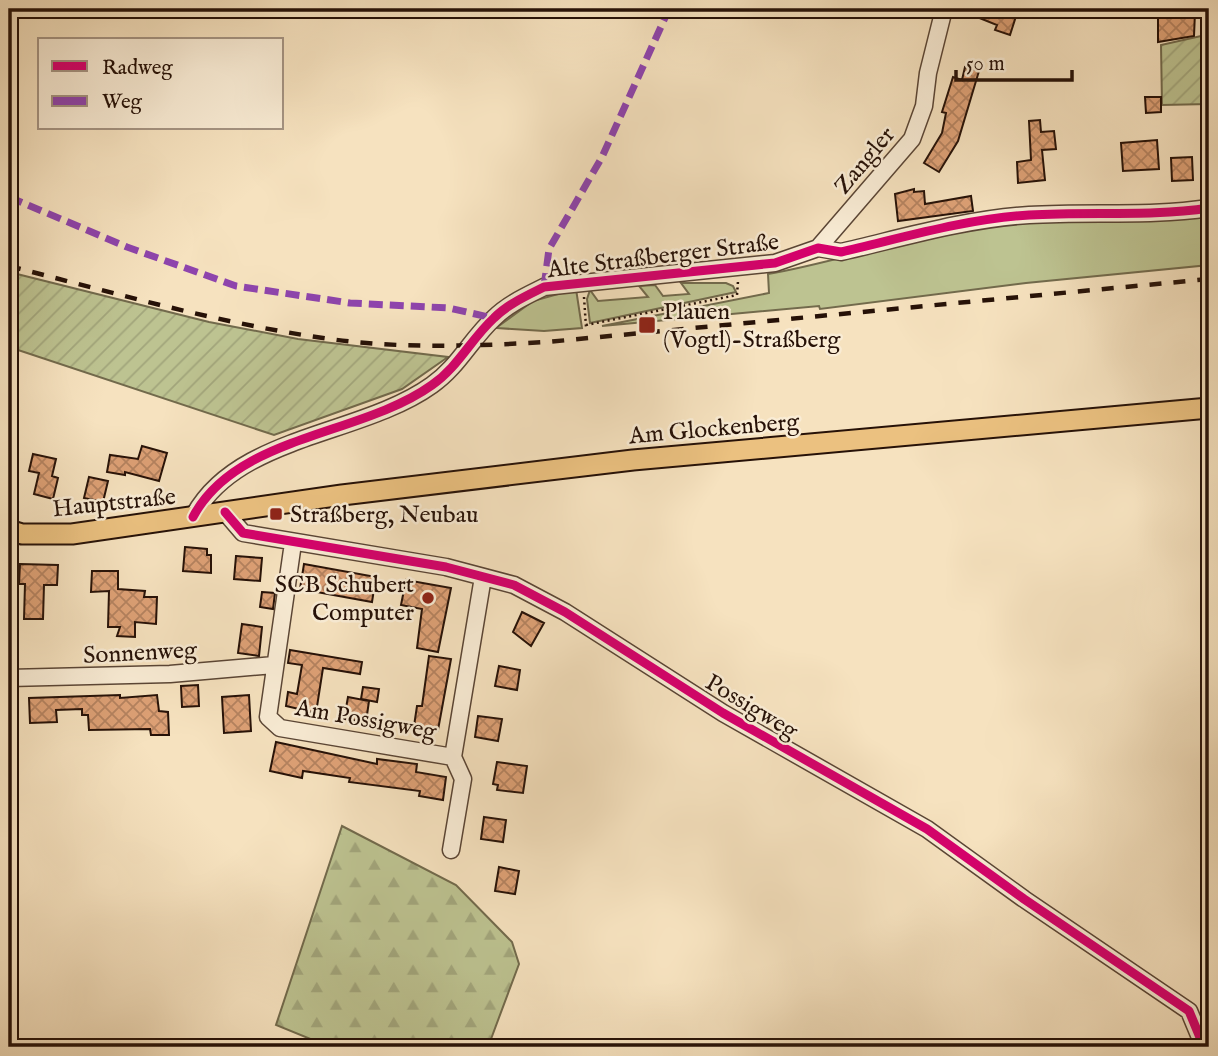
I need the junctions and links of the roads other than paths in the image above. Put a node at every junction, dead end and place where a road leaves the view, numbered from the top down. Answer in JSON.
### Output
{"nodes":[{"id":1,"x":944,"y":9,"type":"edge"},
{"id":2,"x":1209,"y":208,"type":"edge"},
{"id":3,"x":818,"y":248,"type":"junction"},
{"id":4,"x":1209,"y":408,"type":"edge"},
{"id":5,"x":225,"y":512,"type":"junction"},
{"id":6,"x":192,"y":517,"type":"junction"},
{"id":7,"x":9,"y":530,"type":"edge"},
{"id":8,"x":293,"y":542,"type":"junction"},
{"id":9,"x":483,"y":577,"type":"junction"},
{"id":10,"x":274,"y":665,"type":"junction"},
{"id":11,"x":9,"y":678,"type":"edge"},
{"id":12,"x":453,"y":757,"type":"junction"},
{"id":13,"x":451,"y":850,"type":"dead end"},
{"id":14,"x":1204,"y":1047,"type":"edge"}],
"edges":[{"from":1,"to":3,"type":"street","name":"Zangler"},
{"from":2,"to":3,"type":"street","name":"Alte Straßberger Straße"},
{"from":3,"to":6,"type":"street","name":"Alte Straßberger Straße"},
{"from":4,"to":5,"type":"main road","name":"Am Glockenberg"},
{"from":5,"to":6,"type":"main road","name":"Hauptstraße"},
{"from":5,"to":8,"type":"street","name":"Possigweg"},
{"from":6,"to":7,"type":"main road","name":"Hauptstraße"},
{"from":8,"to":9,"type":"street","name":"Possigweg"},
{"from":8,"to":10,"type":"street","name":"Am Possigweg"},
{"from":9,"to":12,"type":"street","name":"Am Possigweg"},
{"from":9,"to":14,"type":"street","name":"Possigweg"},
{"from":10,"to":11,"type":"street","name":"Sonnenweg"},
{"from":10,"to":12,"type":"street","name":"Am Possigweg"},
{"from":12,"to":13,"type":"street"}]}
